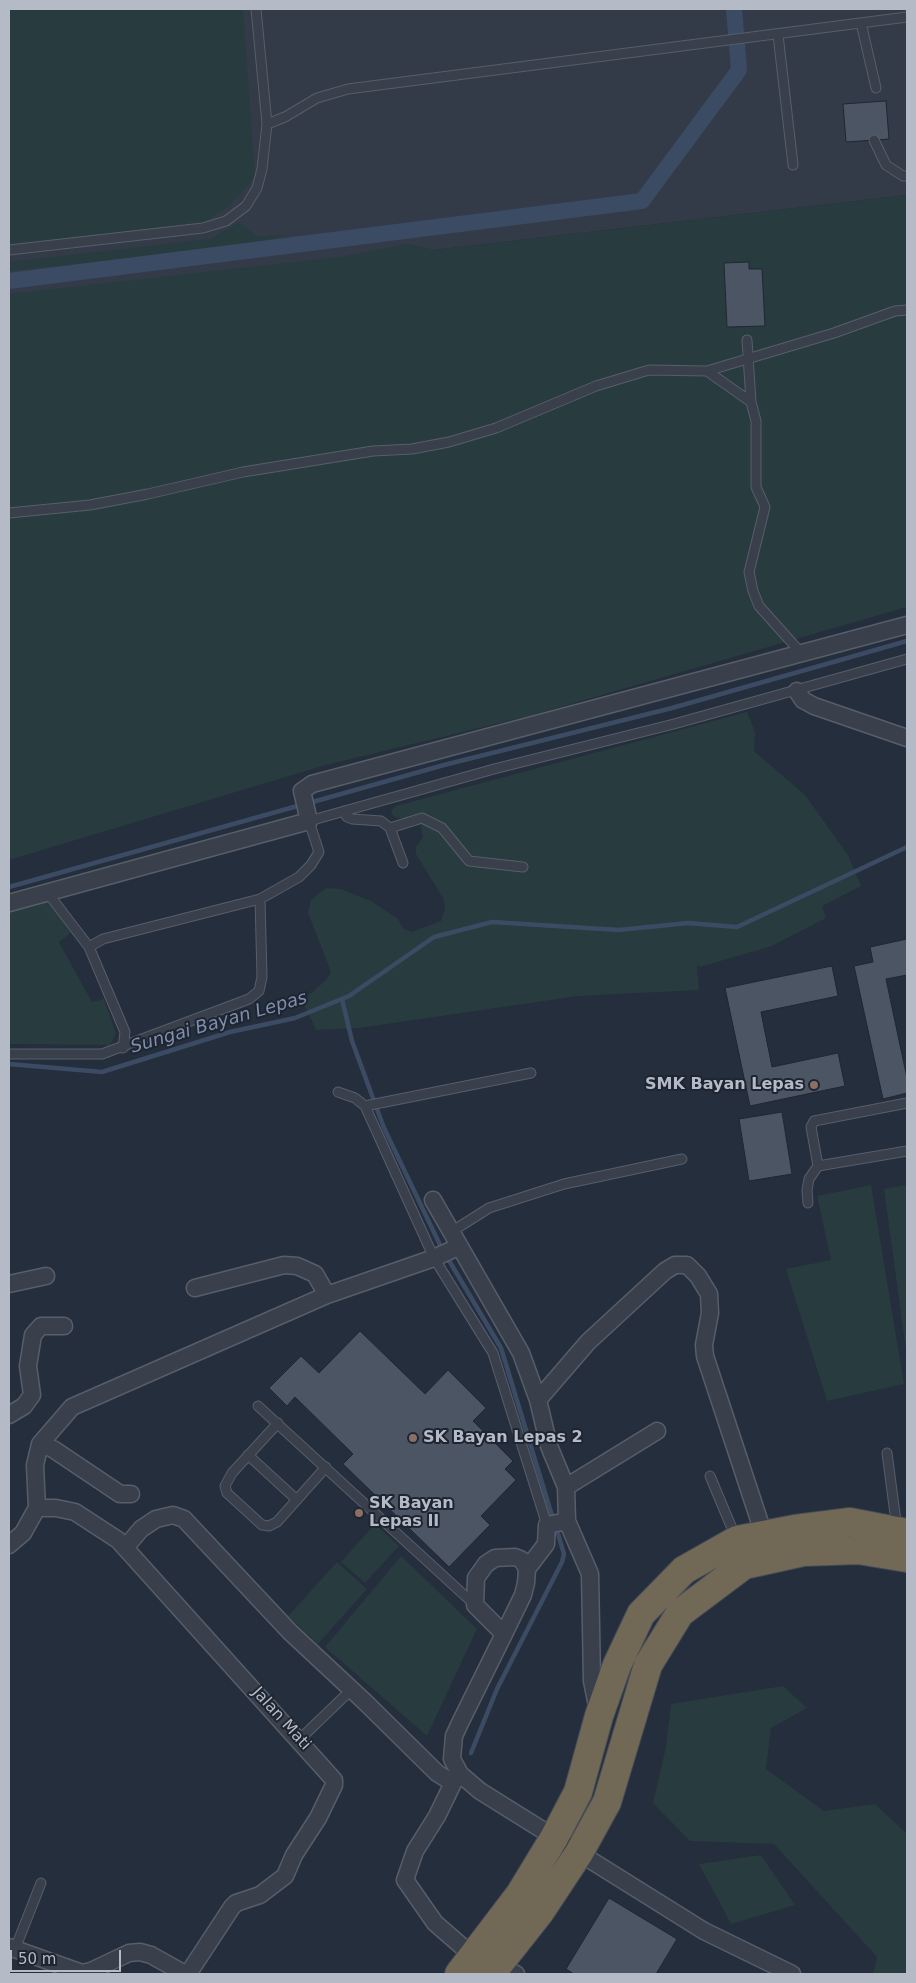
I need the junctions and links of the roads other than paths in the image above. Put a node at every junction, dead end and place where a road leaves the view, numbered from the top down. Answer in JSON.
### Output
{"nodes":[{"id":1,"x":256,"y":9,"type":"edge"},
{"id":2,"x":907,"y":17,"type":"edge"},
{"id":3,"x":861,"y":23,"type":"junction"},
{"id":4,"x":778,"y":35,"type":"junction"},
{"id":5,"x":876,"y":88,"type":"dead end"},
{"id":6,"x":267,"y":124,"type":"junction"},
{"id":7,"x":874,"y":140,"type":"dead end"},
{"id":8,"x":793,"y":164,"type":"dead end"},
{"id":9,"x":907,"y":176,"type":"edge"},
{"id":10,"x":9,"y":250,"type":"edge"},
{"id":11,"x":907,"y":310,"type":"edge"},
{"id":12,"x":747,"y":340,"type":"dead end"},
{"id":13,"x":748,"y":359,"type":"junction"},
{"id":14,"x":707,"y":371,"type":"junction"},
{"id":15,"x":751,"y":402,"type":"junction"},
{"id":16,"x":9,"y":513,"type":"edge"},
{"id":17,"x":907,"y":625,"type":"edge"},
{"id":18,"x":802,"y":654,"type":"junction"},
{"id":19,"x":907,"y":659,"type":"edge"},
{"id":20,"x":797,"y":691,"type":"junction"},
{"id":21,"x":907,"y":738,"type":"edge"},
{"id":22,"x":344,"y":811,"type":"junction"},
{"id":23,"x":308,"y":818,"type":"junction"},
{"id":24,"x":390,"y":828,"type":"junction"},
{"id":25,"x":403,"y":863,"type":"dead end"},
{"id":26,"x":524,"y":867,"type":"dead end"},
{"id":27,"x":47,"y":892,"type":"junction"},
{"id":28,"x":260,"y":899,"type":"junction"},
{"id":29,"x":9,"y":903,"type":"edge"},
{"id":30,"x":89,"y":947,"type":"junction"},
{"id":31,"x":123,"y":1048,"type":"junction"},
{"id":32,"x":9,"y":1054,"type":"edge"},
{"id":33,"x":531,"y":1072,"type":"dead end"},
{"id":34,"x":338,"y":1092,"type":"dead end"},
{"id":35,"x":907,"y":1103,"type":"edge"},
{"id":36,"x":369,"y":1106,"type":"junction"},
{"id":37,"x":907,"y":1151,"type":"edge"},
{"id":38,"x":682,"y":1159,"type":"dead end"},
{"id":39,"x":818,"y":1166,"type":"junction"},
{"id":40,"x":432,"y":1200,"type":"dead end"},
{"id":41,"x":808,"y":1203,"type":"dead end"},
{"id":42,"x":451,"y":1232,"type":"junction"},
{"id":43,"x":446,"y":1253,"type":"junction"},
{"id":44,"x":46,"y":1276,"type":"dead end"},
{"id":45,"x":9,"y":1284,"type":"edge"},
{"id":46,"x":195,"y":1288,"type":"dead end"},
{"id":47,"x":327,"y":1295,"type":"junction"},
{"id":48,"x":64,"y":1326,"type":"dead end"},
{"id":49,"x":538,"y":1400,"type":"junction"},
{"id":50,"x":258,"y":1406,"type":"dead end"},
{"id":51,"x":9,"y":1416,"type":"edge"},
{"id":52,"x":278,"y":1423,"type":"junction"},
{"id":53,"x":657,"y":1431,"type":"dead end"},
{"id":54,"x":40,"y":1444,"type":"junction"},
{"id":55,"x":887,"y":1453,"type":"dead end"},
{"id":56,"x":248,"y":1455,"type":"junction"},
{"id":57,"x":326,"y":1468,"type":"junction"},
{"id":58,"x":710,"y":1476,"type":"dead end"},
{"id":59,"x":566,"y":1487,"type":"junction"},
{"id":60,"x":131,"y":1494,"type":"dead end"},
{"id":61,"x":297,"y":1500,"type":"junction"},
{"id":62,"x":37,"y":1508,"type":"junction"},
{"id":63,"x":556,"y":1523,"type":"junction"},
{"id":64,"x":902,"y":1532,"type":"edge"},
{"id":65,"x":764,"y":1535,"type":"junction"},
{"id":66,"x":737,"y":1540,"type":"junction"},
{"id":67,"x":9,"y":1545,"type":"edge"},
{"id":68,"x":125,"y":1548,"type":"junction"},
{"id":69,"x":907,"y":1558,"type":"edge"},
{"id":70,"x":527,"y":1568,"type":"junction"},
{"id":71,"x":475,"y":1605,"type":"junction"},
{"id":72,"x":504,"y":1634,"type":"junction"},
{"id":73,"x":352,"y":1689,"type":"junction"},
{"id":74,"x":599,"y":1716,"type":"junction"},
{"id":75,"x":299,"y":1740,"type":"junction"},
{"id":76,"x":456,"y":1778,"type":"junction"},
{"id":77,"x":554,"y":1838,"type":"junction"},
{"id":78,"x":579,"y":1852,"type":"junction"},
{"id":79,"x":41,"y":1883,"type":"dead end"},
{"id":80,"x":12,"y":1948,"type":"edge"},
{"id":81,"x":487,"y":1969,"type":"edge"},
{"id":82,"x":187,"y":1974,"type":"edge"},
{"id":83,"x":792,"y":1974,"type":"edge"}],
"edges":[{"from":1,"to":6,"type":"lane"},
{"from":2,"to":3,"type":"lane"},
{"from":3,"to":4,"type":"lane"},
{"from":3,"to":5,"type":"lane"},
{"from":4,"to":6,"type":"lane"},
{"from":4,"to":8,"type":"lane"},
{"from":6,"to":10,"type":"lane"},
{"from":7,"to":9,"type":"lane"},
{"from":11,"to":13,"type":"lane"},
{"from":12,"to":13,"type":"lane"},
{"from":13,"to":14,"type":"lane"},
{"from":13,"to":15,"type":"lane"},
{"from":14,"to":15,"type":"lane"},
{"from":14,"to":16,"type":"lane"},
{"from":15,"to":18,"type":"lane"},
{"from":17,"to":18,"type":"street"},
{"from":18,"to":23,"type":"street"},
{"from":19,"to":20,"type":"lane"},
{"from":20,"to":21,"type":"street"},
{"from":20,"to":22,"type":"lane"},
{"from":22,"to":23,"type":"lane"},
{"from":22,"to":24,"type":"lane"},
{"from":23,"to":27,"type":"street"},
{"from":23,"to":28,"type":"lane"},
{"from":24,"to":25,"type":"lane"},
{"from":24,"to":26,"type":"lane"},
{"from":27,"to":29,"type":"street"},
{"from":27,"to":30,"type":"lane"},
{"from":28,"to":30,"type":"lane"},
{"from":28,"to":31,"type":"lane"},
{"from":30,"to":31,"type":"lane"},
{"from":31,"to":32,"type":"lane"},
{"from":33,"to":36,"type":"lane"},
{"from":34,"to":36,"type":"lane"},
{"from":35,"to":39,"type":"lane"},
{"from":36,"to":43,"type":"lane"},
{"from":37,"to":39,"type":"lane"},
{"from":38,"to":42,"type":"lane"},
{"from":39,"to":41,"type":"lane"},
{"from":40,"to":42,"type":"street"},
{"from":42,"to":43,"type":"street"},
{"from":43,"to":47,"type":"street"},
{"from":43,"to":49,"type":"street"},
{"from":43,"to":63,"type":"lane"},
{"from":44,"to":45,"type":"street"},
{"from":46,"to":47,"type":"street"},
{"from":47,"to":54,"type":"street"},
{"from":48,"to":51,"type":"street"},
{"from":49,"to":59,"type":"street"},
{"from":49,"to":65,"type":"street"},
{"from":50,"to":52,"type":"lane"},
{"from":52,"to":56,"type":"lane"},
{"from":52,"to":57,"type":"lane"},
{"from":53,"to":59,"type":"street"},
{"from":54,"to":60,"type":"street"},
{"from":54,"to":62,"type":"street"},
{"from":55,"to":64,"type":"lane"},
{"from":56,"to":61,"type":"lane"},
{"from":56,"to":61,"type":"lane"},
{"from":57,"to":61,"type":"lane"},
{"from":57,"to":71,"type":"lane"},
{"from":58,"to":66,"type":"lane"},
{"from":59,"to":63,"type":"street"},
{"from":62,"to":67,"type":"street"},
{"from":62,"to":68,"type":"street","name":"Jalan Mati"},
{"from":63,"to":70,"type":"street"},
{"from":63,"to":74,"type":"street"},
{"from":64,"to":65,"type":"highway"},
{"from":65,"to":66,"type":"highway"},
{"from":66,"to":74,"type":"highway"},
{"from":68,"to":73,"type":"street"},
{"from":68,"to":75,"type":"street","name":"Jalan Mati"},
{"from":69,"to":78,"type":"highway"},
{"from":70,"to":71,"type":"street"},
{"from":70,"to":72,"type":"street"},
{"from":71,"to":72,"type":"street"},
{"from":72,"to":76,"type":"street"},
{"from":73,"to":75,"type":"lane"},
{"from":73,"to":76,"type":"street"},
{"from":74,"to":77,"type":"highway"},
{"from":75,"to":82,"type":"street","name":"Jalan Mati"},
{"from":76,"to":77,"type":"street"},
{"from":76,"to":81,"type":"street"},
{"from":77,"to":78,"type":"street"},
{"from":77,"to":81,"type":"highway"},
{"from":78,"to":81,"type":"highway"},
{"from":78,"to":83,"type":"street"},
{"from":79,"to":80,"type":"lane"},
{"from":80,"to":82,"type":"street"}]}
